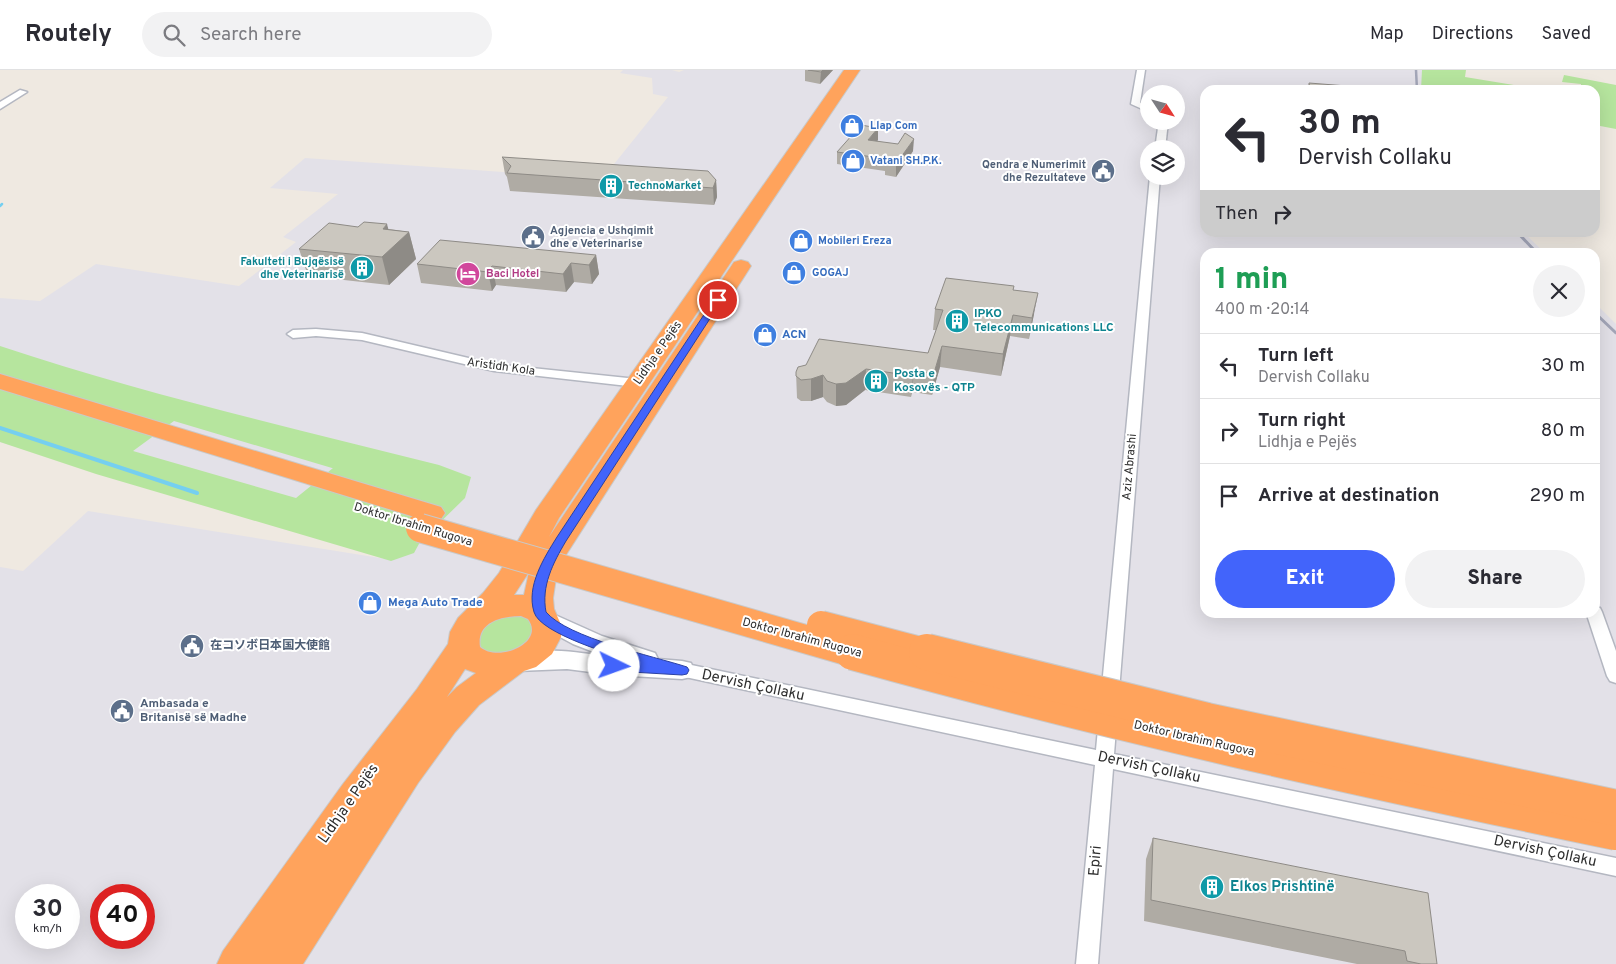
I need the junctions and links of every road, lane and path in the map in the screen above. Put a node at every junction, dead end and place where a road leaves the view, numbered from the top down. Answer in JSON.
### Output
{"nodes":[{"id":1,"x":852,"y":70,"type":"edge"},
{"id":2,"x":869,"y":70,"type":"edge"},
{"id":3,"x":1141,"y":70,"type":"edge"},
{"id":4,"x":23,"y":92,"type":"dead end"},
{"id":5,"x":0,"y":106,"type":"edge"},
{"id":6,"x":1140,"y":106,"type":"edge"},
{"id":7,"x":1154,"y":185,"type":"edge"},
{"id":8,"x":294,"y":334,"type":"dead end"},
{"id":9,"x":0,"y":381,"type":"edge"},
{"id":10,"x":637,"y":383,"type":"junction"},
{"id":11,"x":0,"y":398,"type":"edge"},
{"id":12,"x":546,"y":516,"type":"junction"},
{"id":13,"x":426,"y":521,"type":"junction"},
{"id":14,"x":483,"y":613,"type":"junction"},
{"id":15,"x":542,"y":616,"type":"junction"},
{"id":16,"x":1596,"y":618,"type":"edge"},
{"id":17,"x":464,"y":646,"type":"junction"},
{"id":18,"x":515,"y":662,"type":"junction"},
{"id":19,"x":682,"y":670,"type":"junction"},
{"id":20,"x":1616,"y":676,"type":"edge"},
{"id":21,"x":1105,"y":759,"type":"junction"},
{"id":22,"x":355,"y":794,"type":"junction"},
{"id":23,"x":1616,"y":808,"type":"edge"},
{"id":24,"x":1616,"y":832,"type":"edge"},
{"id":25,"x":1616,"y":867,"type":"edge"},
{"id":26,"x":237,"y":964,"type":"edge"},
{"id":27,"x":280,"y":964,"type":"edge"},
{"id":28,"x":1087,"y":964,"type":"edge"}],
"edges":[{"from":1,"to":10,"type":"highway","name":"Lidhja e Pejës"},
{"from":2,"to":15,"type":"highway","name":"Lidhja e Pejës"},
{"from":3,"to":6,"type":"street"},
{"from":4,"to":5,"type":"street"},
{"from":7,"to":21,"type":"street","name":"Aziz Abrashi"},
{"from":8,"to":10,"type":"street","name":"Aristidh Kola"},
{"from":9,"to":13,"type":"highway","name":"Doktor Ibrahim Rugova"},
{"from":10,"to":12,"type":"highway","name":"Lidhja e Pejës"},
{"from":11,"to":13,"type":"highway","name":"Doktor Ibrahim Rugova"},
{"from":12,"to":14,"type":"highway","name":"Lidhja e Pejës"},
{"from":12,"to":22,"type":"highway"},
{"from":13,"to":23,"type":"highway","name":"Doktor Ibrahim Rugova","bridge":true},
{"from":13,"to":24,"type":"highway","name":"Doktor Ibrahim Rugova","bridge":true},
{"from":14,"to":15,"type":"highway","name":"Lidhja e Pejës"},
{"from":14,"to":17,"type":"highway","name":"Lidhja e Pejës"},
{"from":15,"to":18,"type":"highway","name":"Lidhja e Pejës"},
{"from":15,"to":19,"type":"street"},
{"from":16,"to":20,"type":"street"},
{"from":17,"to":18,"type":"highway","name":"Lidhja e Pejës"},
{"from":17,"to":22,"type":"highway","name":"Lidhja e Pejës"},
{"from":18,"to":19,"type":"street"},
{"from":18,"to":27,"type":"highway","name":"Lidhja e Pejës"},
{"from":19,"to":21,"type":"street","name":"Dervish Çollaku"},
{"from":21,"to":25,"type":"street","name":"Dervish Çollaku"},
{"from":21,"to":28,"type":"street","name":"Epiri"},
{"from":22,"to":26,"type":"highway","name":"Lidhja e Pejës"}]}
